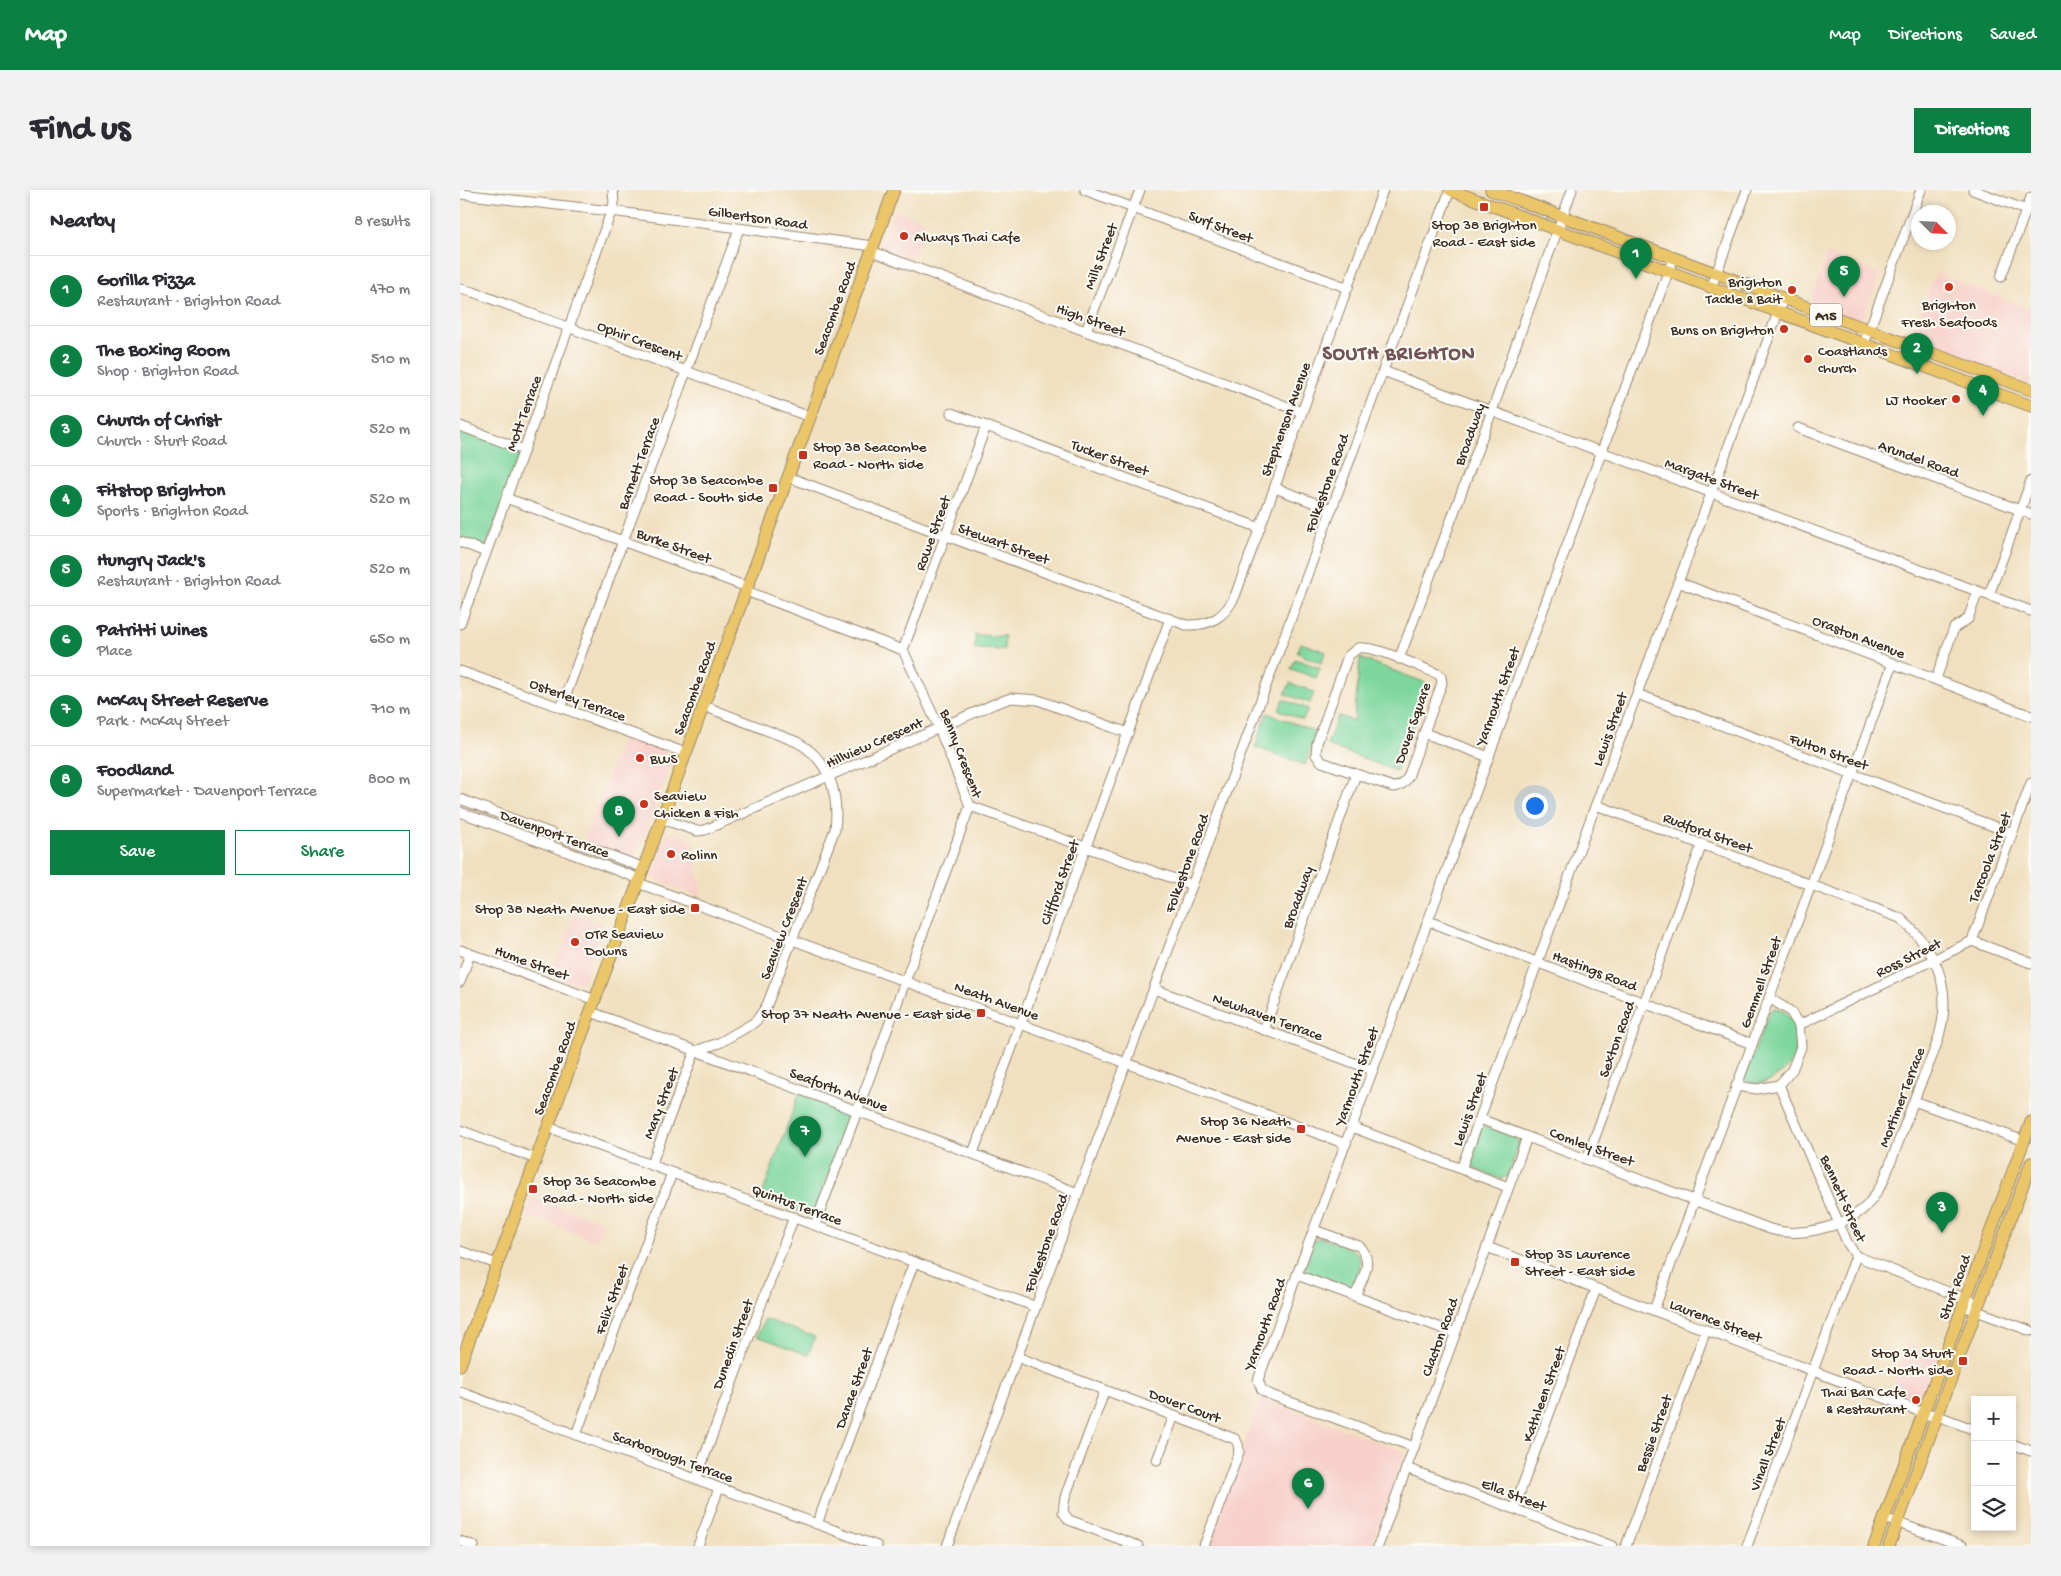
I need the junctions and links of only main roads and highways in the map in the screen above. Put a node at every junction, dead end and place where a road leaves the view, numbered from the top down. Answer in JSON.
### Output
{"nodes":[{"id":1,"x":894,"y":190,"type":"edge"},
{"id":2,"x":1491,"y":190,"type":"edge"},
{"id":3,"x":1455,"y":191,"type":"edge"},
{"id":4,"x":2031,"y":390,"type":"edge"},
{"id":5,"x":2031,"y":406,"type":"edge"},
{"id":6,"x":2030,"y":1127,"type":"edge"},
{"id":7,"x":2031,"y":1163,"type":"edge"},
{"id":8,"x":460,"y":1365,"type":"edge"},
{"id":9,"x":1874,"y":1546,"type":"edge"},
{"id":10,"x":1889,"y":1546,"type":"edge"}],
"edges":[{"from":1,"to":8,"type":"main road","name":"Seacombe Road"},
{"from":2,"to":4,"type":"main road","number":"A15"},
{"from":3,"to":5,"type":"main road","number":"A15"},
{"from":6,"to":9,"type":"main road","name":"Sturt Road"},
{"from":7,"to":10,"type":"main road","name":"Sturt Road"}]}
